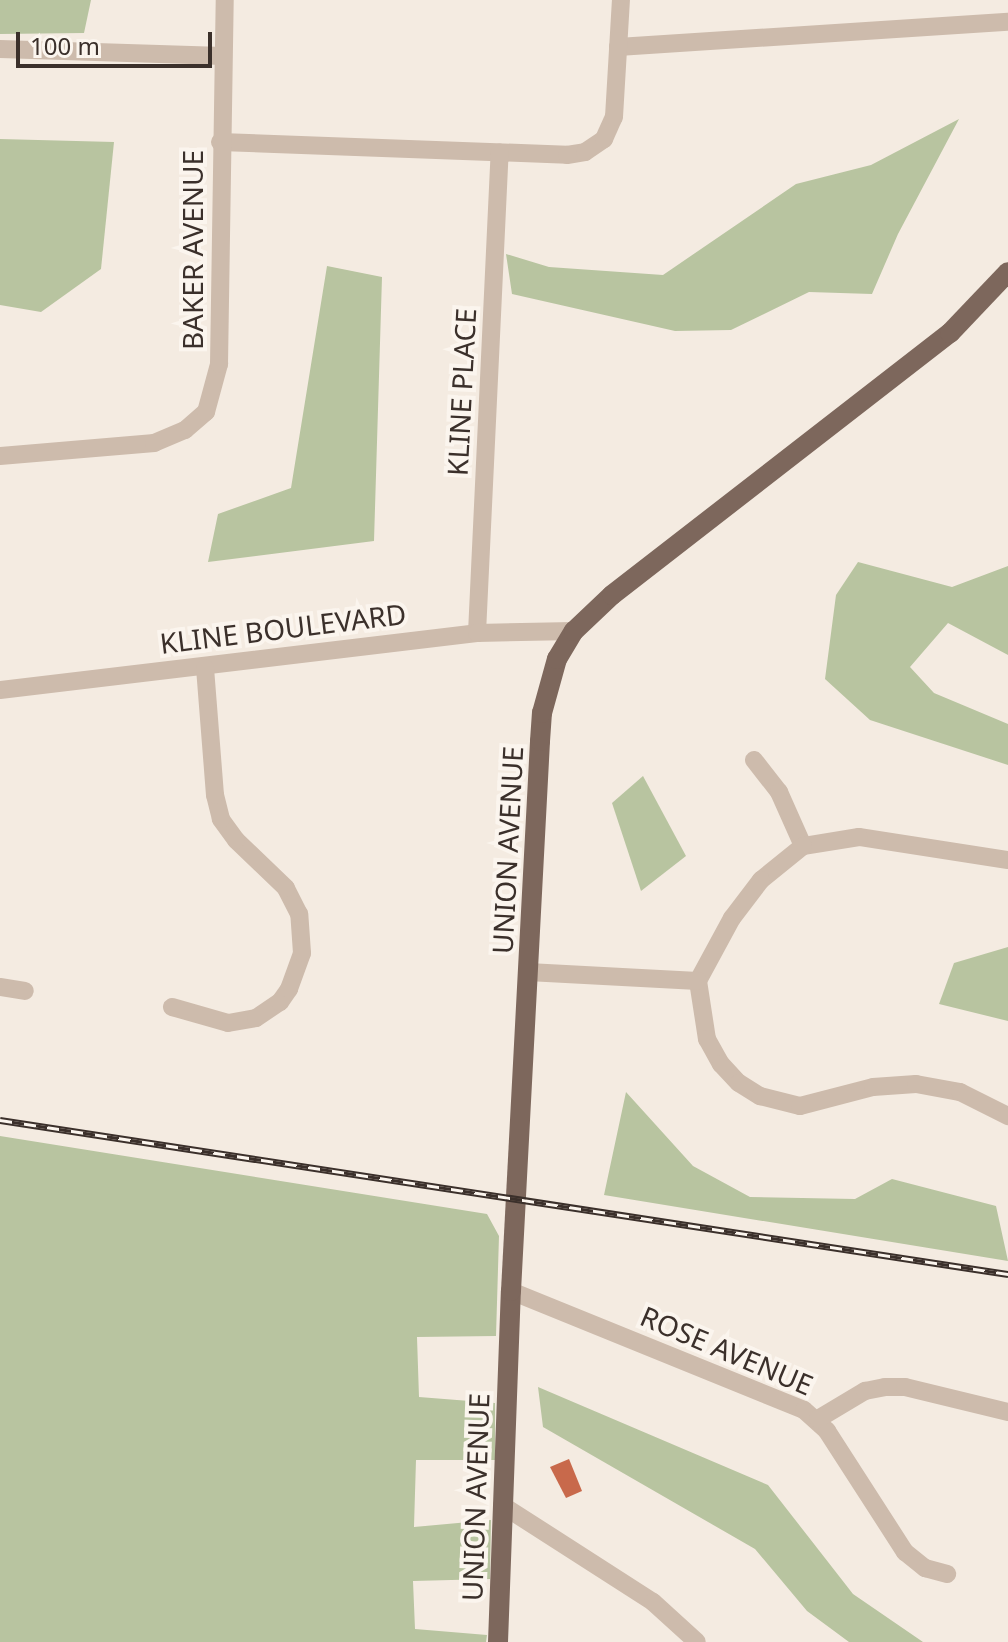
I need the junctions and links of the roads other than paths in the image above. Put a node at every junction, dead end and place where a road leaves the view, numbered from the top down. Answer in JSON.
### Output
{"nodes":[{"id":1,"x":225,"y":0,"type":"edge"},
{"id":2,"x":621,"y":0,"type":"edge"},
{"id":3,"x":1008,"y":22,"type":"edge"},
{"id":4,"x":618,"y":47,"type":"junction"},
{"id":5,"x":0,"y":49,"type":"edge"},
{"id":6,"x":223,"y":56,"type":"junction"},
{"id":7,"x":220,"y":142,"type":"junction"},
{"id":8,"x":500,"y":153,"type":"junction"},
{"id":9,"x":1008,"y":272,"type":"edge"},
{"id":10,"x":0,"y":456,"type":"edge"},
{"id":11,"x":574,"y":631,"type":"junction"},
{"id":12,"x":477,"y":633,"type":"junction"},
{"id":13,"x":205,"y":668,"type":"junction"},
{"id":14,"x":0,"y":690,"type":"edge"},
{"id":15,"x":754,"y":760,"type":"dead end"},
{"id":16,"x":803,"y":846,"type":"junction"},
{"id":17,"x":1008,"y":860,"type":"edge"},
{"id":18,"x":528,"y":972,"type":"junction"},
{"id":19,"x":698,"y":981,"type":"junction"},
{"id":20,"x":0,"y":987,"type":"edge"},
{"id":21,"x":25,"y":991,"type":"dead end"},
{"id":22,"x":172,"y":1007,"type":"dead end"},
{"id":23,"x":1008,"y":1116,"type":"edge"},
{"id":24,"x":511,"y":1291,"type":"junction"},
{"id":25,"x":1008,"y":1412,"type":"edge"},
{"id":26,"x":818,"y":1419,"type":"junction"},
{"id":27,"x":502,"y":1505,"type":"junction"},
{"id":28,"x":947,"y":1574,"type":"dead end"},
{"id":29,"x":498,"y":1642,"type":"edge"},
{"id":30,"x":697,"y":1642,"type":"edge"}],
"edges":[{"from":1,"to":6,"type":"street","name":"BAKER AVENUE"},
{"from":2,"to":4,"type":"street"},
{"from":3,"to":4,"type":"street"},
{"from":4,"to":8,"type":"street"},
{"from":5,"to":6,"type":"street"},
{"from":6,"to":7,"type":"street","name":"BAKER AVENUE"},
{"from":7,"to":8,"type":"street"},
{"from":7,"to":10,"type":"street","name":"BAKER AVENUE"},
{"from":8,"to":12,"type":"street","name":"KLINE PLACE"},
{"from":9,"to":11,"type":"main road","name":"UNION AVENUE"},
{"from":11,"to":12,"type":"street","name":"KLINE BOULEVARD"},
{"from":11,"to":18,"type":"main road","name":"UNION AVENUE"},
{"from":12,"to":13,"type":"street","name":"KLINE BOULEVARD"},
{"from":13,"to":14,"type":"street","name":"KLINE BOULEVARD"},
{"from":13,"to":22,"type":"street"},
{"from":15,"to":16,"type":"street"},
{"from":16,"to":17,"type":"street"},
{"from":16,"to":19,"type":"street"},
{"from":18,"to":19,"type":"street"},
{"from":18,"to":24,"type":"main road","name":"UNION AVENUE"},
{"from":19,"to":23,"type":"street"},
{"from":20,"to":21,"type":"street"},
{"from":24,"to":26,"type":"street","name":"ROSE AVENUE"},
{"from":24,"to":27,"type":"main road","name":"UNION AVENUE"},
{"from":25,"to":26,"type":"street"},
{"from":26,"to":28,"type":"street","name":"ROSE AVENUE"},
{"from":27,"to":29,"type":"main road","name":"UNION AVENUE"},
{"from":27,"to":30,"type":"street"}]}
